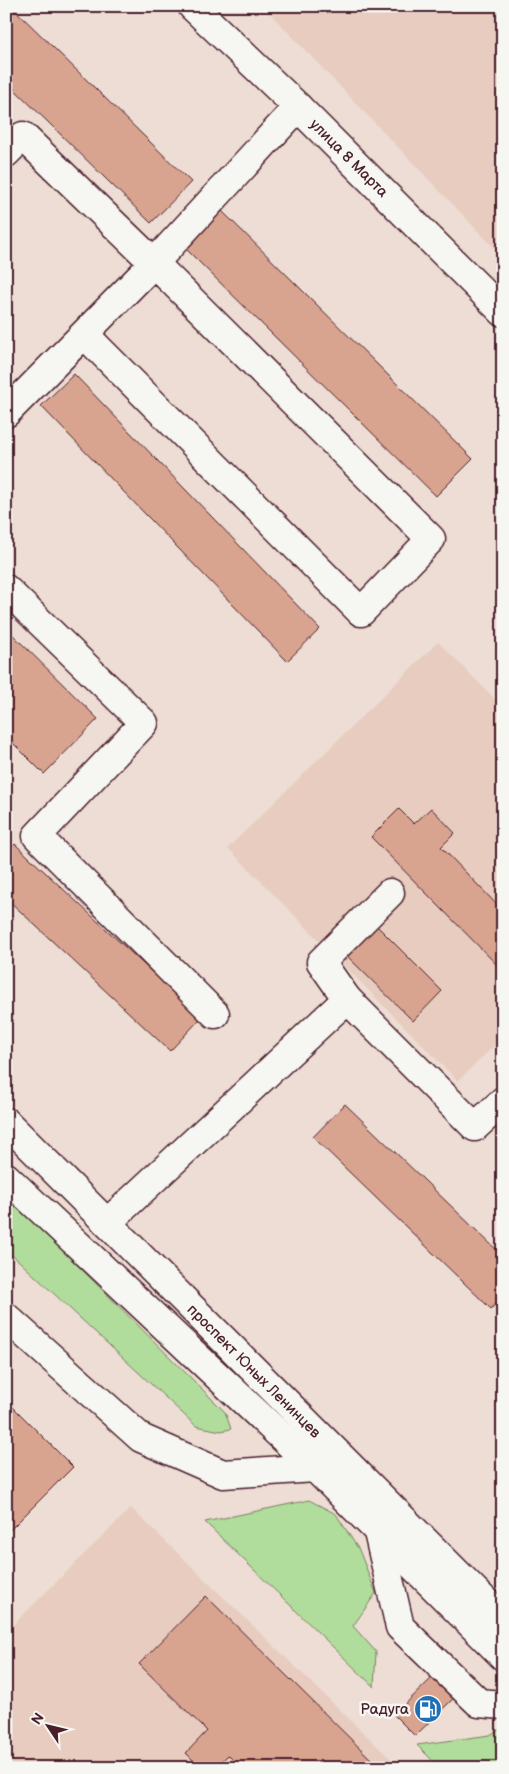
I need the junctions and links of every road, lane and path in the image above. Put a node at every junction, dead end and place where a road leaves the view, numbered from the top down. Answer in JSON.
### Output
{"nodes":[{"id":1,"x":192,"y":6,"type":"edge"},
{"id":2,"x":298,"y":107,"type":"junction"},
{"id":3,"x":6,"y":153,"type":"edge"},
{"id":4,"x":154,"y":263,"type":"junction"},
{"id":5,"x":503,"y":312,"type":"edge"},
{"id":6,"x":84,"y":334,"type":"junction"},
{"id":7,"x":6,"y":413,"type":"edge"},
{"id":8,"x":6,"y":589,"type":"edge"},
{"id":9,"x":390,"y":893,"type":"dead end"},
{"id":10,"x":347,"y":999,"type":"junction"},
{"id":11,"x":215,"y":1014,"type":"dead end"},
{"id":12,"x":503,"y":1101,"type":"edge"},
{"id":13,"x":6,"y":1122,"type":"edge"},
{"id":14,"x":6,"y":1177,"type":"edge"},
{"id":15,"x":108,"y":1223,"type":"junction"},
{"id":16,"x":6,"y":1317,"type":"edge"},
{"id":17,"x":315,"y":1468,"type":"junction"},
{"id":18,"x":378,"y":1532,"type":"junction"},
{"id":19,"x":503,"y":1620,"type":"edge"},
{"id":20,"x":503,"y":1656,"type":"edge"},
{"id":21,"x":503,"y":1704,"type":"edge"}],
"edges":[{"from":1,"to":2,"type":"main road","name":"улица 8 Марта"},
{"from":2,"to":4,"type":"main road"},
{"from":2,"to":5,"type":"main road","name":"улица 8 Марта"},
{"from":3,"to":4,"type":"main road"},
{"from":4,"to":6,"type":"main road"},
{"from":4,"to":6,"type":"main road"},
{"from":6,"to":7,"type":"main road"},
{"from":8,"to":11,"type":"main road"},
{"from":9,"to":10,"type":"main road"},
{"from":10,"to":12,"type":"main road"},
{"from":10,"to":15,"type":"main road"},
{"from":13,"to":15,"type":"main road","name":"проспект Юных Ленинцев"},
{"from":14,"to":17,"type":"main road","name":"проспект Юных Ленинцев"},
{"from":15,"to":19,"type":"main road","name":"проспект Юных Ленинцев"},
{"from":16,"to":17,"type":"main road"},
{"from":17,"to":18,"type":"main road","name":"проспект Юных Ленинцев"},
{"from":18,"to":20,"type":"main road","name":"проспект Юных Ленинцев"},
{"from":18,"to":21,"type":"main road"}]}
